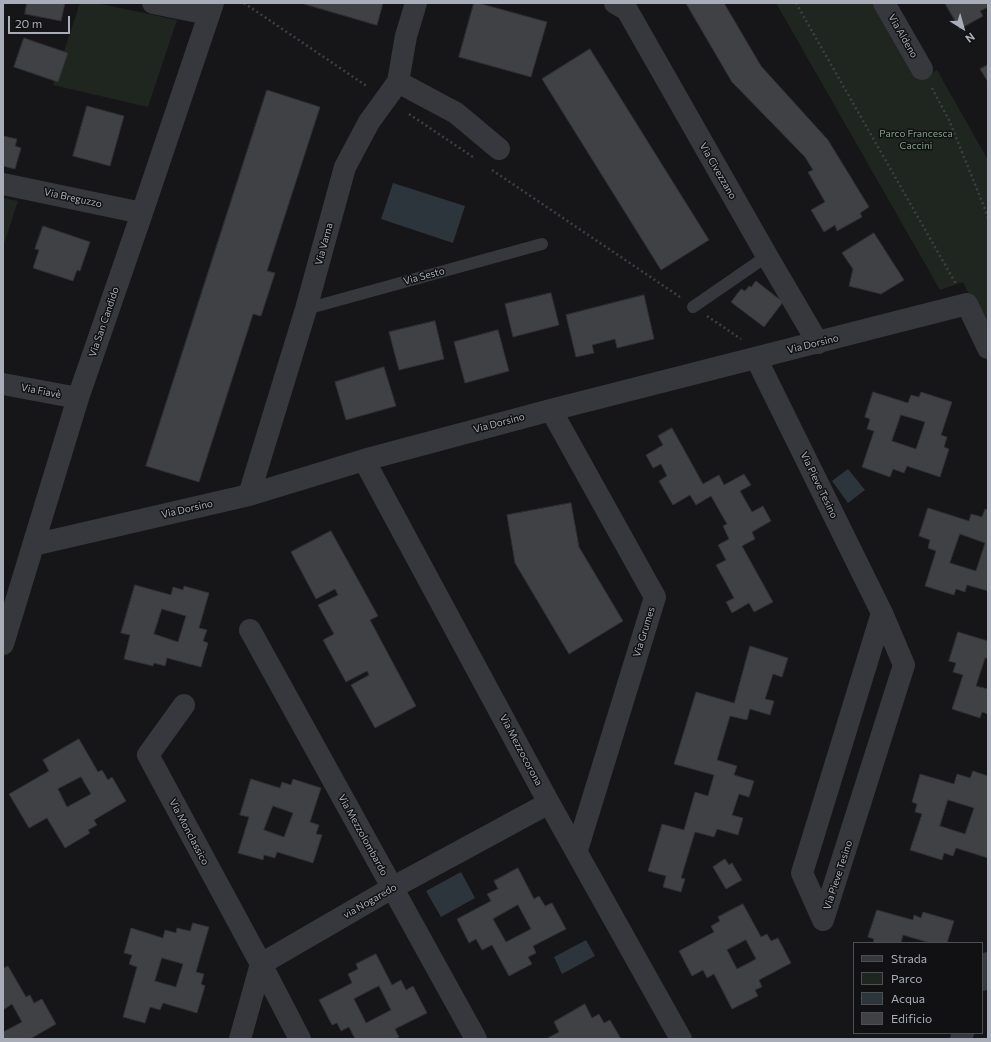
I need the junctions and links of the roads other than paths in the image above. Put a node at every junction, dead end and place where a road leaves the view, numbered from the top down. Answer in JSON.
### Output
{"nodes":[{"id":1,"x":153,"y":3,"type":"edge"},
{"id":2,"x":416,"y":3,"type":"edge"},
{"id":3,"x":615,"y":3,"type":"edge"},
{"id":4,"x":884,"y":3,"type":"edge"},
{"id":5,"x":211,"y":9,"type":"edge"},
{"id":6,"x":922,"y":69,"type":"road end"},
{"id":7,"x":392,"y":90,"type":"junction"},
{"id":8,"x":498,"y":149,"type":"dead end"},
{"id":9,"x":3,"y":184,"type":"edge"},
{"id":10,"x":142,"y":212,"type":"junction"},
{"id":11,"x":542,"y":244,"type":"dead end"},
{"id":12,"x":767,"y":256,"type":"junction"},
{"id":13,"x":693,"y":307,"type":"road end"},
{"id":14,"x":306,"y":309,"type":"junction"},
{"id":15,"x":818,"y":342,"type":"junction"},
{"id":16,"x":988,"y":348,"type":"edge"},
{"id":17,"x":756,"y":358,"type":"junction"},
{"id":18,"x":3,"y":384,"type":"edge"},
{"id":19,"x":78,"y":398,"type":"junction"},
{"id":20,"x":550,"y":410,"type":"junction"},
{"id":21,"x":364,"y":460,"type":"junction"},
{"id":22,"x":249,"y":495,"type":"junction"},
{"id":23,"x":33,"y":545,"type":"junction"},
{"id":24,"x":882,"y":613,"type":"junction"},
{"id":25,"x":250,"y":630,"type":"dead end"},
{"id":26,"x":3,"y":644,"type":"edge"},
{"id":27,"x":184,"y":705,"type":"dead end"},
{"id":28,"x":549,"y":803,"type":"junction"},
{"id":29,"x":577,"y":850,"type":"junction"},
{"id":30,"x":392,"y":888,"type":"junction"},
{"id":31,"x":988,"y":963,"type":"edge"},
{"id":32,"x":260,"y":964,"type":"junction"},
{"id":33,"x":983,"y":977,"type":"edge"},
{"id":34,"x":240,"y":1039,"type":"edge"},
{"id":35,"x":300,"y":1039,"type":"edge"},
{"id":36,"x":476,"y":1039,"type":"edge"},
{"id":37,"x":681,"y":1039,"type":"edge"}],
"edges":[{"from":1,"to":5,"type":"street"},
{"from":2,"to":7,"type":"street","name":"Via Varna"},
{"from":3,"to":12,"type":"street","name":"Via Civezzano"},
{"from":4,"to":6,"type":"street","name":"Via Aldeno"},
{"from":5,"to":10,"type":"street","name":"Via San Candido"},
{"from":7,"to":8,"type":"street"},
{"from":7,"to":14,"type":"street","name":"Via Varna"},
{"from":9,"to":10,"type":"street","name":"Via Breguzzo"},
{"from":10,"to":19,"type":"street","name":"Via San Candido"},
{"from":11,"to":14,"type":"lane","name":"Via Sesto"},
{"from":12,"to":13,"type":"lane"},
{"from":12,"to":15,"type":"street","name":"Via Civezzano"},
{"from":14,"to":22,"type":"street","name":"Via Varna"},
{"from":15,"to":16,"type":"street","name":"Via Dorsino"},
{"from":15,"to":17,"type":"street","name":"Via Dorsino"},
{"from":17,"to":20,"type":"street","name":"Via Dorsino"},
{"from":17,"to":24,"type":"street","name":"Via Pieve Tesino"},
{"from":18,"to":19,"type":"street","name":"Via Fiavè"},
{"from":19,"to":23,"type":"street","name":"Via San Candido"},
{"from":20,"to":21,"type":"street","name":"Via Dorsino"},
{"from":20,"to":29,"type":"street","name":"Via Grumes"},
{"from":21,"to":22,"type":"street","name":"Via Dorsino"},
{"from":21,"to":28,"type":"street","name":"Via Mezzocorona"},
{"from":22,"to":23,"type":"street","name":"Via Dorsino"},
{"from":23,"to":26,"type":"street","name":"Via San Candido"},
{"from":24,"to":24,"type":"street","name":"Via Pieve Tesino"},
{"from":25,"to":30,"type":"street","name":"Via Mezzolombardo"},
{"from":27,"to":32,"type":"street","name":"Via Monclassico"},
{"from":28,"to":29,"type":"street","name":"Via Mezzocorona"},
{"from":28,"to":30,"type":"street","name":"via Nogaredo"},
{"from":29,"to":37,"type":"street","name":"Via Mezzocorona"},
{"from":30,"to":32,"type":"street","name":"via Nogaredo"},
{"from":30,"to":36,"type":"street","name":"Via Mezzolombardo"},
{"from":31,"to":33,"type":"street"},
{"from":32,"to":34,"type":"street"},
{"from":32,"to":35,"type":"street"}]}
